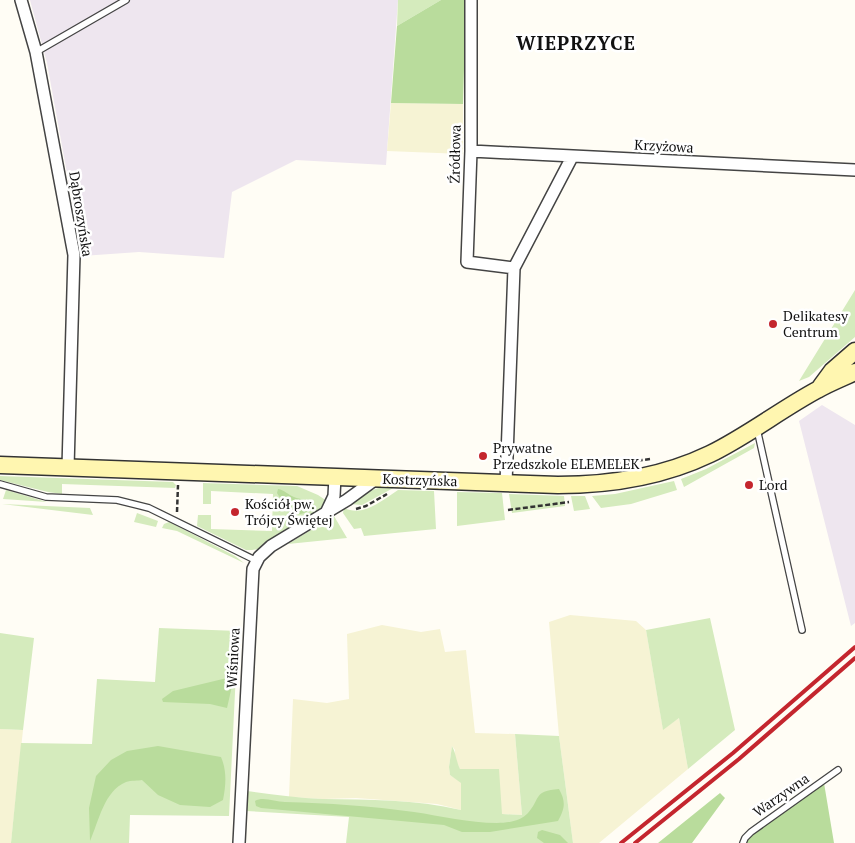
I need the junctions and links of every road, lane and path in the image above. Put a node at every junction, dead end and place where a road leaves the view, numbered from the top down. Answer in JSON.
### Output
{"nodes":[{"id":1,"x":21,"y":0,"type":"edge"},
{"id":2,"x":126,"y":0,"type":"edge"},
{"id":3,"x":471,"y":0,"type":"edge"},
{"id":4,"x":36,"y":52,"type":"junction"},
{"id":5,"x":471,"y":151,"type":"junction"},
{"id":6,"x":572,"y":156,"type":"junction"},
{"id":7,"x":855,"y":170,"type":"edge"},
{"id":8,"x":514,"y":268,"type":"junction"},
{"id":9,"x":855,"y":351,"type":"edge"},
{"id":10,"x":855,"y":372,"type":"edge"},
{"id":11,"x":818,"y":390,"type":"junction"},
{"id":12,"x":757,"y":427,"type":"junction"},
{"id":13,"x":652,"y":459,"type":"dead end"},
{"id":14,"x":0,"y":465,"type":"edge"},
{"id":15,"x":68,"y":467,"type":"junction"},
{"id":16,"x":506,"y":475,"type":"junction"},
{"id":17,"x":335,"y":477,"type":"junction"},
{"id":18,"x":377,"y":478,"type":"junction"},
{"id":19,"x":178,"y":480,"type":"dead end"},
{"id":20,"x":0,"y":484,"type":"edge"},
{"id":21,"x":568,"y":502,"type":"dead end"},
{"id":22,"x":508,"y":510,"type":"dead end"},
{"id":23,"x":326,"y":513,"type":"junction"},
{"id":24,"x":177,"y":521,"type":"junction"},
{"id":25,"x":257,"y":561,"type":"junction"},
{"id":26,"x":802,"y":630,"type":"dead end"},
{"id":27,"x":838,"y":770,"type":"dead end"},
{"id":28,"x":239,"y":843,"type":"edge"},
{"id":29,"x":742,"y":843,"type":"edge"}],
"edges":[{"from":1,"to":4,"type":"street","name":"Dąbroszyńska"},
{"from":2,"to":4,"type":"lane"},
{"from":3,"to":5,"type":"street","name":"Źródłowa"},
{"from":4,"to":15,"type":"street","name":"Dąbroszyńska"},
{"from":5,"to":6,"type":"street","name":"Krzyżowa"},
{"from":5,"to":8,"type":"street","name":"Źródłowa"},
{"from":6,"to":7,"type":"street","name":"Krzyżowa"},
{"from":6,"to":8,"type":"street"},
{"from":8,"to":16,"type":"street"},
{"from":9,"to":11,"type":"main road","name":"Kostrzyńska"},
{"from":10,"to":11,"type":"main road","name":"Kostrzyńska"},
{"from":11,"to":12,"type":"main road","name":"Kostrzyńska"},
{"from":12,"to":16,"type":"main road","name":"Kostrzyńska"},
{"from":12,"to":26,"type":"lane"},
{"from":13,"to":16,"type":"path"},
{"from":14,"to":15,"type":"main road","name":"Kostrzyńska"},
{"from":15,"to":17,"type":"main road","name":"Kostrzyńska"},
{"from":16,"to":18,"type":"main road","name":"Kostrzyńska"},
{"from":17,"to":18,"type":"main road","name":"Kostrzyńska"},
{"from":17,"to":23,"type":"street"},
{"from":18,"to":23,"type":"street"},
{"from":19,"to":24,"type":"path"},
{"from":20,"to":24,"type":"lane"},
{"from":21,"to":22,"type":"path"},
{"from":23,"to":25,"type":"street"},
{"from":24,"to":25,"type":"lane"},
{"from":25,"to":28,"type":"street","name":"Wiśniowa"},
{"from":27,"to":29,"type":"lane","name":"Warzywna"}]}
